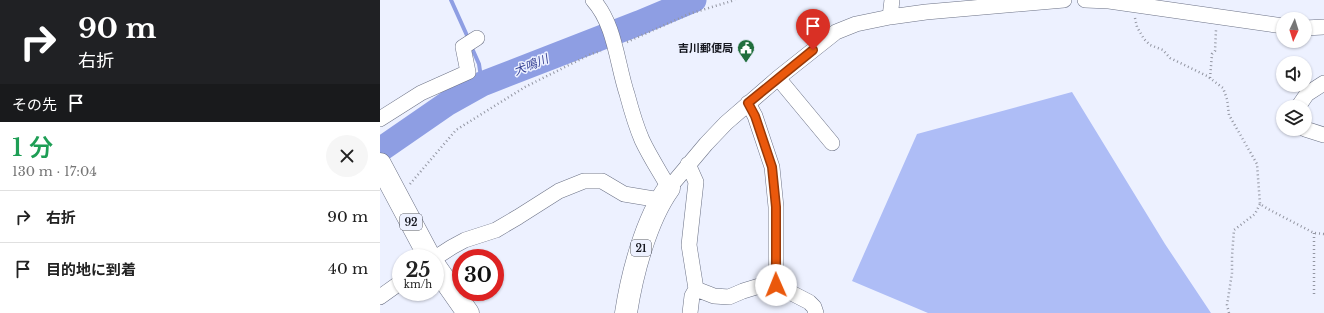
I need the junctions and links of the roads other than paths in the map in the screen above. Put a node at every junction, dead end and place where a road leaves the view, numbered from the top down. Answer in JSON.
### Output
{"nodes":[{"id":1,"x":892,"y":0,"type":"edge"},
{"id":2,"x":1064,"y":0,"type":"edge"},
{"id":3,"x":1085,"y":0,"type":"edge"},
{"id":4,"x":597,"y":4,"type":"edge"},
{"id":5,"x":890,"y":17,"type":"junction"},
{"id":6,"x":1276,"y":25,"type":"edge"},
{"id":7,"x":1324,"y":27,"type":"edge"},
{"id":8,"x":1312,"y":28,"type":"edge"},
{"id":9,"x":473,"y":41,"type":"dead end"},
{"id":10,"x":778,"y":78,"type":"junction"},
{"id":11,"x":1324,"y":83,"type":"edge"},
{"id":12,"x":1303,"y":100,"type":"edge"},
{"id":13,"x":748,"y":103,"type":"junction"},
{"id":14,"x":380,"y":119,"type":"edge"},
{"id":15,"x":1312,"y":131,"type":"edge"},
{"id":16,"x":1324,"y":135,"type":"edge"},
{"id":17,"x":832,"y":143,"type":"dead end"},
{"id":18,"x":380,"y":164,"type":"edge"},
{"id":19,"x":688,"y":164,"type":"junction"},
{"id":20,"x":664,"y":194,"type":"junction"},
{"id":21,"x":425,"y":249,"type":"edge"},
{"id":22,"x":444,"y":252,"type":"edge"},
{"id":23,"x":444,"y":279,"type":"edge"},
{"id":24,"x":776,"y":285,"type":"junction"},
{"id":25,"x":392,"y":288,"type":"edge"},
{"id":26,"x":696,"y":289,"type":"junction"},
{"id":27,"x":380,"y":297,"type":"edge"},
{"id":28,"x":468,"y":313,"type":"edge"},
{"id":29,"x":626,"y":313,"type":"edge"},
{"id":30,"x":690,"y":313,"type":"edge"},
{"id":31,"x":816,"y":313,"type":"edge"}],
"edges":[{"from":1,"to":5,"type":"street"},
{"from":2,"to":5,"type":"street"},
{"from":3,"to":6,"type":"street"},
{"from":4,"to":20,"type":"street"},
{"from":5,"to":10,"type":"street"},
{"from":7,"to":8,"type":"street"},
{"from":9,"to":14,"type":"street"},
{"from":10,"to":13,"type":"street"},
{"from":10,"to":17,"type":"street"},
{"from":11,"to":12,"type":"street"},
{"from":13,"to":19,"type":"street"},
{"from":13,"to":24,"type":"street"},
{"from":15,"to":16,"type":"street"},
{"from":18,"to":21,"type":"main road","number":"92"},
{"from":19,"to":20,"type":"street"},
{"from":19,"to":26,"type":"street"},
{"from":20,"to":22,"type":"street"},
{"from":20,"to":29,"type":"main road","number":"21"},
{"from":23,"to":28,"type":"main road"},
{"from":24,"to":26,"type":"street"},
{"from":24,"to":31,"type":"street"},
{"from":25,"to":27,"type":"street"},
{"from":26,"to":30,"type":"street"}]}
